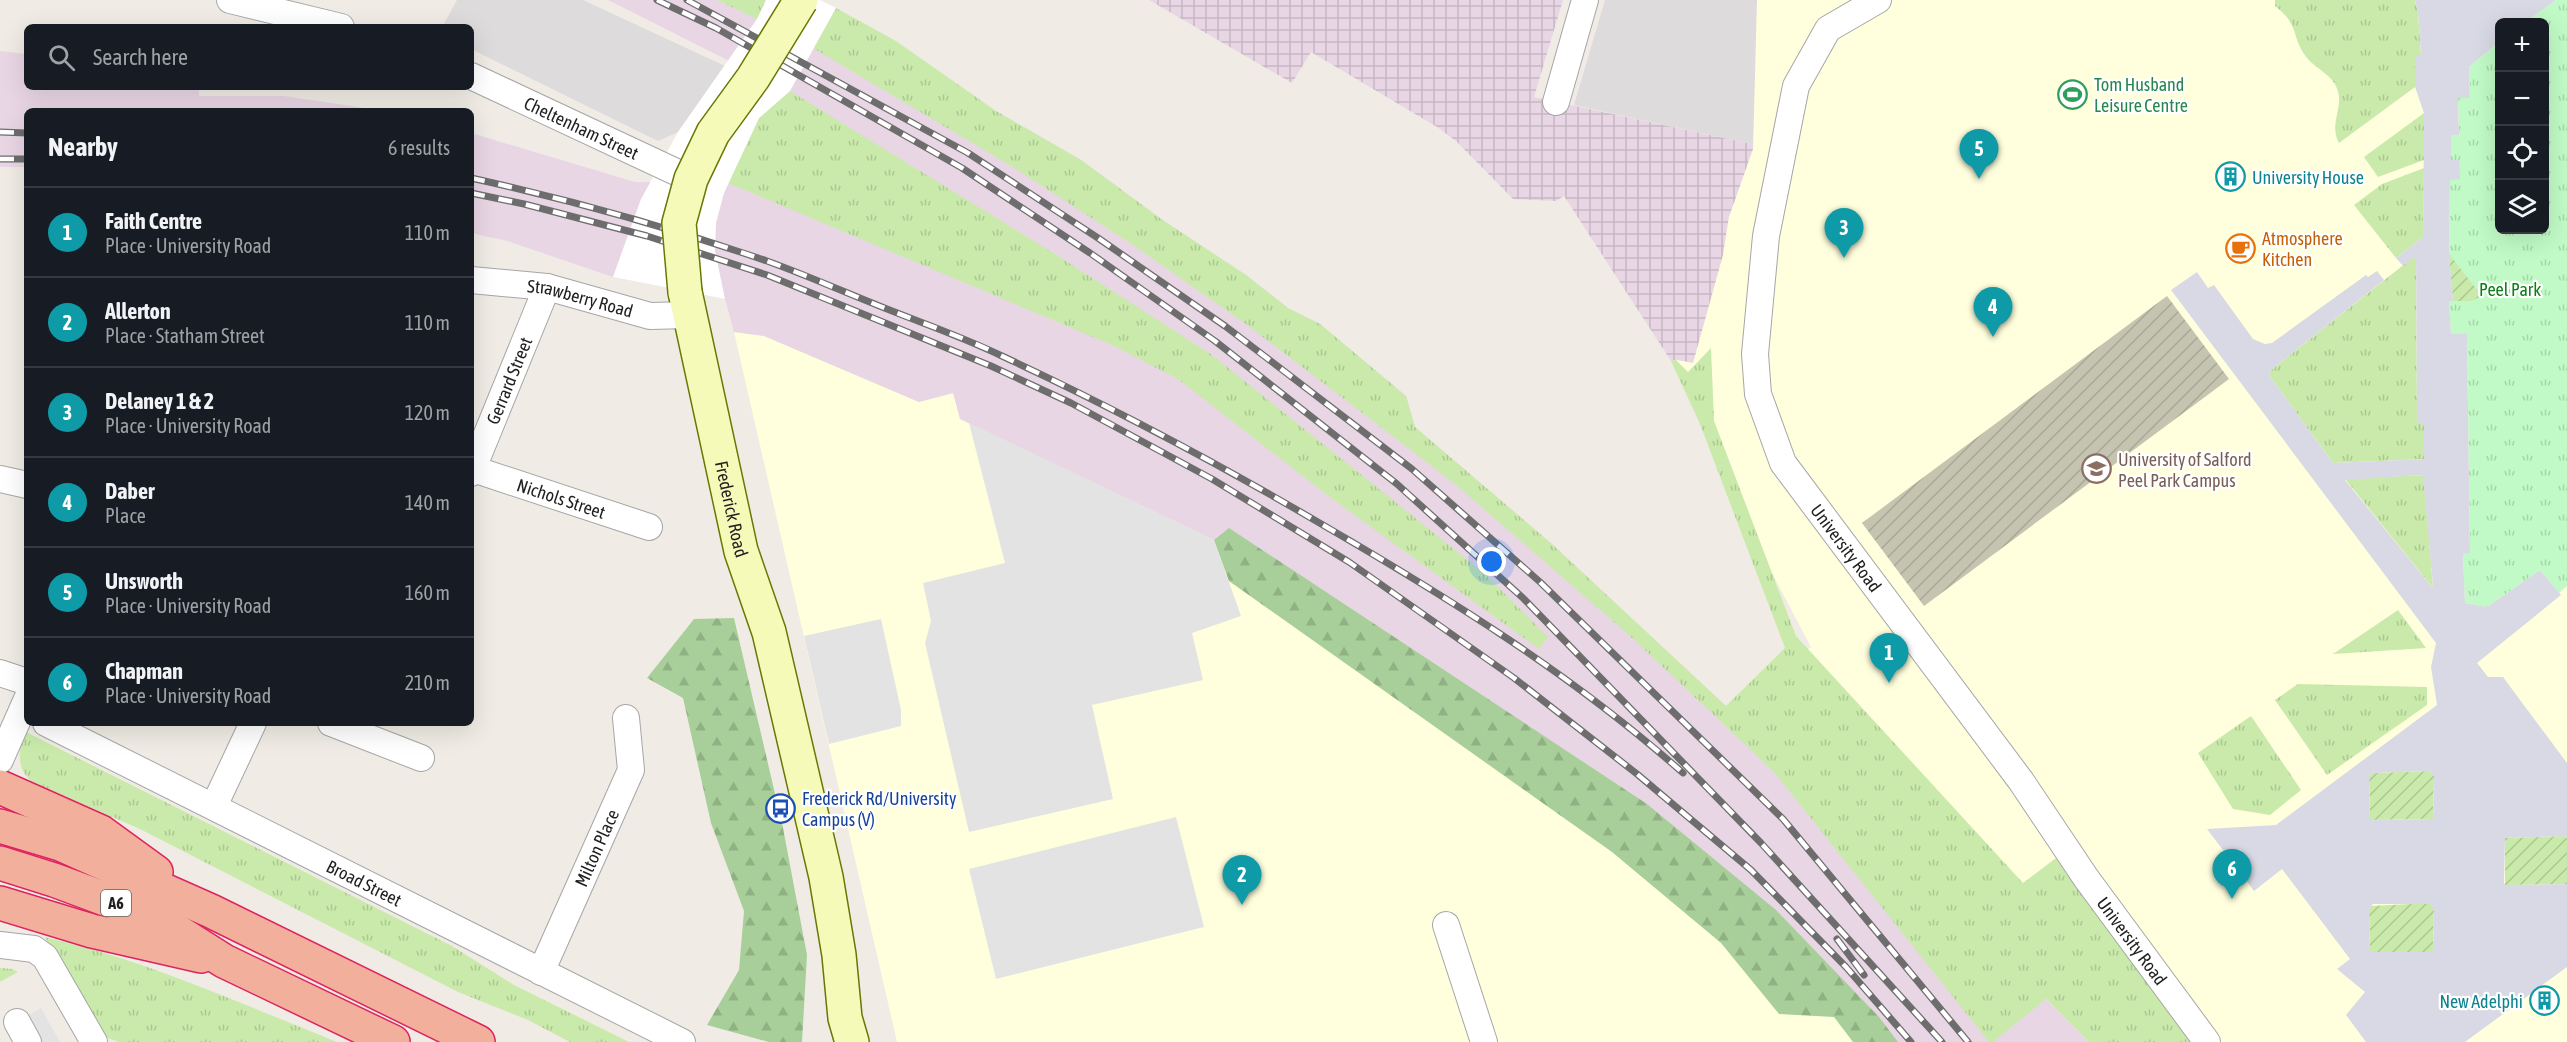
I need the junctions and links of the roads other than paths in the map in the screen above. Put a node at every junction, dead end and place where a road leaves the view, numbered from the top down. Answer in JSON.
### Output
{"nodes":[{"id":1,"x":230,"y":0,"type":"edge"},
{"id":2,"x":801,"y":0,"type":"edge"},
{"id":3,"x":1585,"y":0,"type":"edge"},
{"id":4,"x":1878,"y":0,"type":"edge"},
{"id":5,"x":329,"y":24,"type":"edge"},
{"id":6,"x":474,"y":77,"type":"edge"},
{"id":7,"x":1556,"y":102,"type":"dead end"},
{"id":8,"x":691,"y":180,"type":"junction"},
{"id":9,"x":474,"y":280,"type":"edge"},
{"id":10,"x":547,"y":287,"type":"junction"},
{"id":11,"x":687,"y":304,"type":"junction"},
{"id":12,"x":474,"y":466,"type":"edge"},
{"id":13,"x":474,"y":472,"type":"edge"},
{"id":14,"x":0,"y":479,"type":"edge"},
{"id":15,"x":24,"y":484,"type":"edge"},
{"id":16,"x":649,"y":527,"type":"dead end"},
{"id":17,"x":0,"y":673,"type":"edge"},
{"id":18,"x":24,"y":681,"type":"edge"},
{"id":19,"x":24,"y":710,"type":"edge"},
{"id":20,"x":626,"y":718,"type":"dead end"},
{"id":21,"x":52,"y":726,"type":"edge"},
{"id":22,"x":252,"y":726,"type":"edge"},
{"id":23,"x":339,"y":726,"type":"edge"},
{"id":24,"x":421,"y":758,"type":"dead end"},
{"id":25,"x":0,"y":760,"type":"edge"},
{"id":26,"x":0,"y":788,"type":"edge"},
{"id":27,"x":214,"y":806,"type":"junction"},
{"id":28,"x":0,"y":826,"type":"edge"},
{"id":29,"x":0,"y":863,"type":"edge"},
{"id":30,"x":0,"y":903,"type":"edge"},
{"id":31,"x":212,"y":911,"type":"junction"},
{"id":32,"x":1446,"y":925,"type":"dead end"},
{"id":33,"x":0,"y":945,"type":"edge"},
{"id":34,"x":224,"y":961,"type":"junction"},
{"id":35,"x":541,"y":972,"type":"junction"},
{"id":36,"x":845,"y":1036,"type":"edge"},
{"id":37,"x":94,"y":1042,"type":"edge"},
{"id":38,"x":393,"y":1042,"type":"edge"},
{"id":39,"x":478,"y":1042,"type":"edge"},
{"id":40,"x":681,"y":1042,"type":"edge"},
{"id":41,"x":1484,"y":1042,"type":"edge"},
{"id":42,"x":2207,"y":1042,"type":"edge"}],
"edges":[{"from":1,"to":5,"type":"street"},
{"from":2,"to":8,"type":"main road","name":"Frederick Road","bridge":true},
{"from":3,"to":7,"type":"street"},
{"from":4,"to":42,"type":"street","name":"University Road"},
{"from":6,"to":8,"type":"street","name":"Cheltenham Street"},
{"from":8,"to":11,"type":"main road","name":"Frederick Road","bridge":true},
{"from":9,"to":10,"type":"street","name":"Strawberry Road"},
{"from":10,"to":11,"type":"street","name":"Strawberry Road"},
{"from":10,"to":12,"type":"street","name":"Gerrard Street"},
{"from":11,"to":36,"type":"main road","name":"Frederick Road"},
{"from":13,"to":16,"type":"street","name":"Nichols Street"},
{"from":14,"to":15,"type":"street"},
{"from":17,"to":18,"type":"street"},
{"from":19,"to":25,"type":"street"},
{"from":20,"to":35,"type":"street","name":"Milton Place"},
{"from":21,"to":27,"type":"street","name":"Broad Street"},
{"from":22,"to":27,"type":"street"},
{"from":23,"to":24,"type":"street"},
{"from":26,"to":31,"type":"highway"},
{"from":27,"to":35,"type":"street","name":"Broad Street"},
{"from":28,"to":31,"type":"highway","number":"A6"},
{"from":29,"to":34,"type":"highway","number":"A6"},
{"from":30,"to":34,"type":"highway"},
{"from":31,"to":39,"type":"highway","number":"A6"},
{"from":32,"to":41,"type":"street"},
{"from":33,"to":37,"type":"street"},
{"from":34,"to":38,"type":"highway","number":"A6"},
{"from":35,"to":40,"type":"street","name":"Broad Street"}]}
